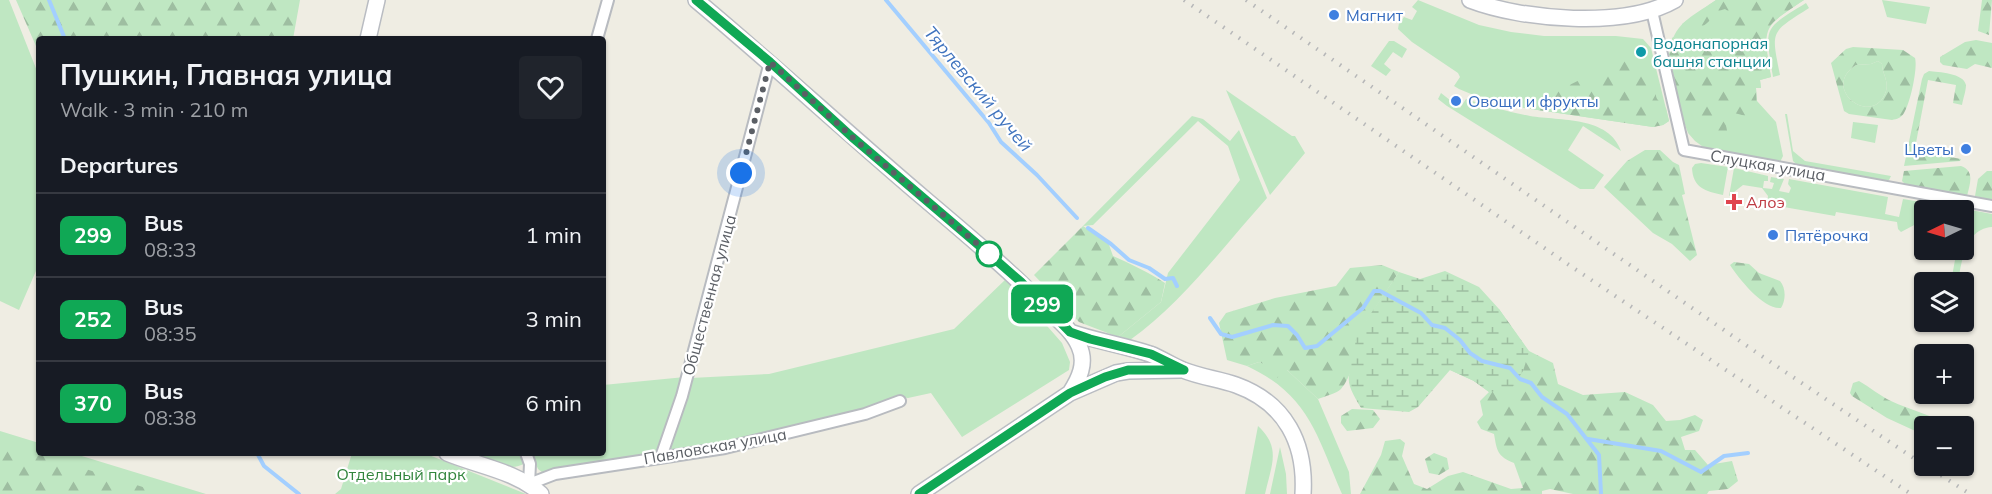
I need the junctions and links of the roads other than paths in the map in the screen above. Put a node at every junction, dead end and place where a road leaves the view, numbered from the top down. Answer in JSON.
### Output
{"nodes":[{"id":1,"x":377,"y":0,"type":"edge"},
{"id":2,"x":608,"y":0,"type":"edge"},
{"id":3,"x":696,"y":0,"type":"edge"},
{"id":4,"x":1470,"y":0,"type":"edge"},
{"id":5,"x":1674,"y":0,"type":"edge"},
{"id":6,"x":1652,"y":11,"type":"junction"},
{"id":7,"x":369,"y":36,"type":"edge"},
{"id":8,"x":598,"y":36,"type":"edge"},
{"id":9,"x":770,"y":62,"type":"junction"},
{"id":10,"x":1992,"y":206,"type":"edge"},
{"id":11,"x":1070,"y":332,"type":"junction"},
{"id":12,"x":1184,"y":370,"type":"junction"},
{"id":13,"x":1070,"y":393,"type":"junction"},
{"id":14,"x":900,"y":401,"type":"dead end"},
{"id":15,"x":456,"y":456,"type":"edge"},
{"id":16,"x":527,"y":456,"type":"edge"},
{"id":17,"x":661,"y":457,"type":"junction"},
{"id":18,"x":535,"y":489,"type":"edge"},
{"id":19,"x":919,"y":494,"type":"edge"},
{"id":20,"x":1303,"y":494,"type":"edge"}],
"edges":[{"from":1,"to":7,"type":"main road"},
{"from":2,"to":8,"type":"street"},
{"from":3,"to":9,"type":"main road"},
{"from":4,"to":6,"type":"main road"},
{"from":5,"to":6,"type":"main road"},
{"from":6,"to":10,"type":"street","name":"Слуцкая улица"},
{"from":9,"to":11,"type":"main road"},
{"from":9,"to":17,"type":"street","name":"Общественная улица"},
{"from":11,"to":12,"type":"main road"},
{"from":11,"to":13,"type":"main road"},
{"from":12,"to":13,"type":"main road"},
{"from":12,"to":20,"type":"main road"},
{"from":13,"to":19,"type":"main road"},
{"from":14,"to":17,"type":"street","name":"Павловская улица"},
{"from":15,"to":18,"type":"main road"},
{"from":16,"to":18,"type":"street"},
{"from":17,"to":18,"type":"street","name":"Павловская улица"}]}
